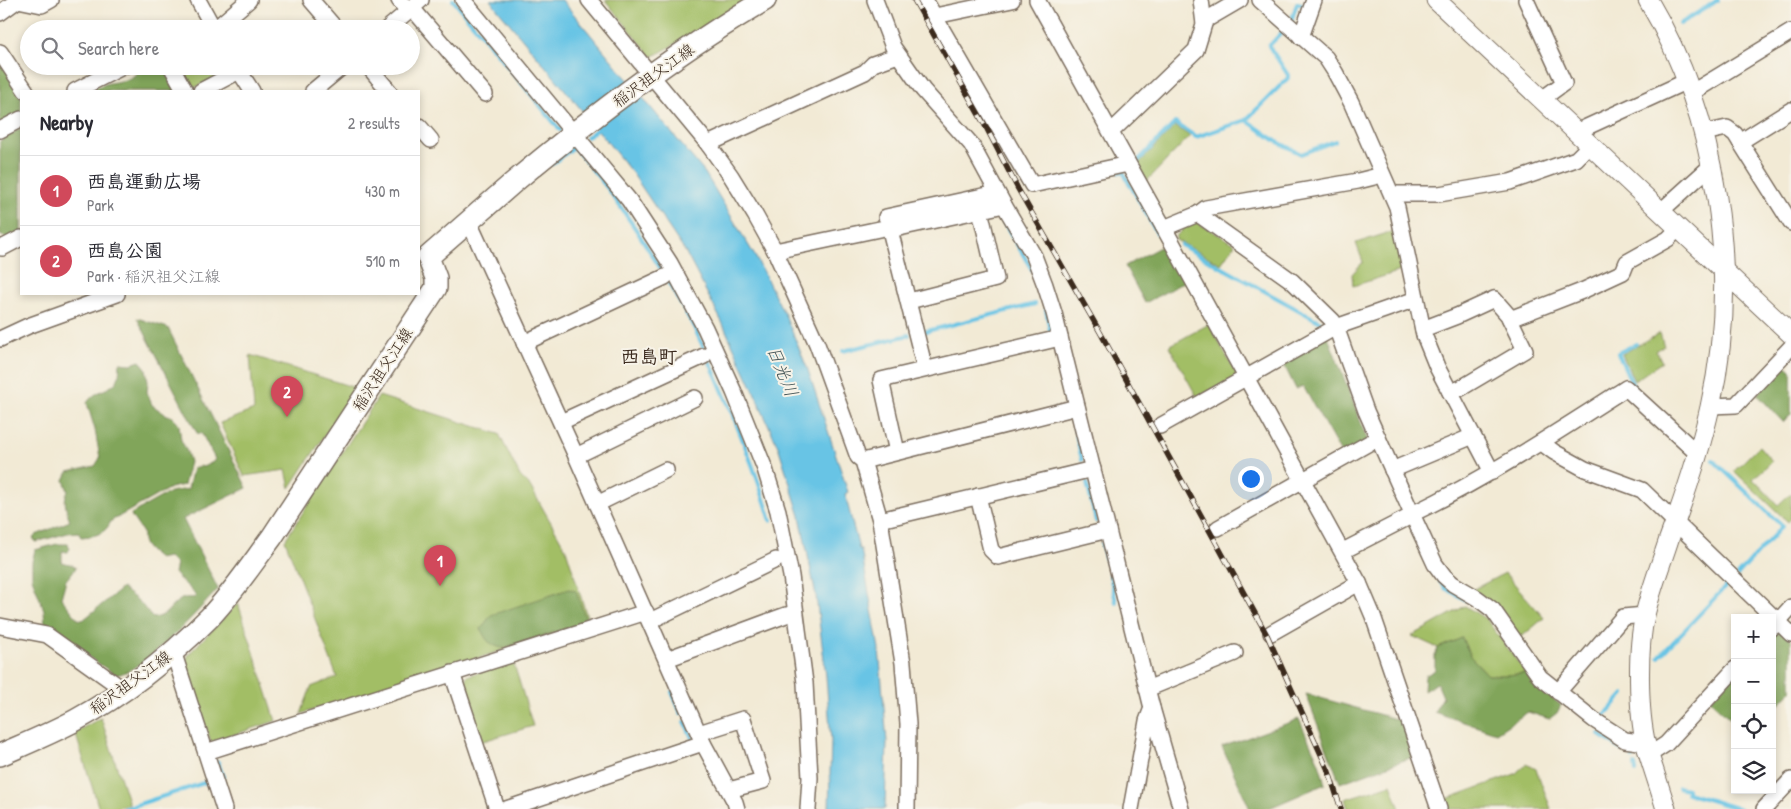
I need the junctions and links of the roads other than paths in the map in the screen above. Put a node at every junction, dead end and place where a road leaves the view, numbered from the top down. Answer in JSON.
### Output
{"nodes":[{"id":1,"x":18,"y":0,"type":"edge"},
{"id":2,"x":52,"y":0,"type":"edge"},
{"id":3,"x":198,"y":0,"type":"edge"},
{"id":4,"x":249,"y":0,"type":"edge"},
{"id":5,"x":311,"y":0,"type":"edge"},
{"id":6,"x":463,"y":0,"type":"edge"},
{"id":7,"x":588,"y":0,"type":"edge"},
{"id":8,"x":766,"y":0,"type":"edge"},
{"id":9,"x":875,"y":0,"type":"edge"},
{"id":10,"x":926,"y":0,"type":"edge"},
{"id":11,"x":972,"y":0,"type":"edge"},
{"id":12,"x":1037,"y":0,"type":"edge"},
{"id":13,"x":1202,"y":0,"type":"edge"},
{"id":14,"x":1240,"y":0,"type":"edge"},
{"id":15,"x":1260,"y":0,"type":"edge"},
{"id":16,"x":1314,"y":0,"type":"edge"},
{"id":17,"x":1436,"y":0,"type":"edge"},
{"id":18,"x":1526,"y":0,"type":"edge"},
{"id":19,"x":1648,"y":0,"type":"edge"},
{"id":20,"x":1006,"y":1,"type":"edge"},
{"id":21,"x":411,"y":2,"type":"edge"},
{"id":22,"x":0,"y":13,"type":"edge"},
{"id":23,"x":950,"y":13,"type":"junction"},
{"id":24,"x":935,"y":16,"type":"junction"},
{"id":25,"x":209,"y":20,"type":"edge"},
{"id":26,"x":225,"y":20,"type":"edge"},
{"id":27,"x":328,"y":20,"type":"edge"},
{"id":28,"x":395,"y":20,"type":"edge"},
{"id":29,"x":1204,"y":21,"type":"junction"},
{"id":30,"x":1791,"y":32,"type":"edge"},
{"id":31,"x":1301,"y":37,"type":"junction"},
{"id":32,"x":0,"y":52,"type":"edge"},
{"id":33,"x":898,"y":55,"type":"junction"},
{"id":34,"x":650,"y":74,"type":"junction"},
{"id":35,"x":106,"y":75,"type":"edge"},
{"id":36,"x":177,"y":75,"type":"edge"},
{"id":37,"x":228,"y":75,"type":"edge"},
{"id":38,"x":242,"y":75,"type":"edge"},
{"id":39,"x":332,"y":75,"type":"edge"},
{"id":40,"x":376,"y":75,"type":"edge"},
{"id":41,"x":1689,"y":87,"type":"junction"},
{"id":42,"x":25,"y":90,"type":"edge"},
{"id":43,"x":77,"y":90,"type":"edge"},
{"id":44,"x":184,"y":90,"type":"edge"},
{"id":45,"x":202,"y":90,"type":"edge"},
{"id":46,"x":251,"y":90,"type":"edge"},
{"id":47,"x":314,"y":90,"type":"edge"},
{"id":48,"x":388,"y":90,"type":"edge"},
{"id":49,"x":485,"y":94,"type":"dead end"},
{"id":50,"x":1542,"y":99,"type":"junction"},
{"id":51,"x":1791,"y":110,"type":"edge"},
{"id":52,"x":20,"y":120,"type":"edge"},
{"id":53,"x":420,"y":127,"type":"edge"},
{"id":54,"x":0,"y":130,"type":"edge"},
{"id":55,"x":1111,"y":132,"type":"junction"},
{"id":56,"x":1576,"y":132,"type":"junction"},
{"id":57,"x":576,"y":133,"type":"junction"},
{"id":58,"x":1704,"y":133,"type":"junction"},
{"id":59,"x":431,"y":140,"type":"dead end"},
{"id":60,"x":1740,"y":142,"type":"junction"},
{"id":61,"x":708,"y":144,"type":"junction"},
{"id":62,"x":1590,"y":145,"type":"junction"},
{"id":63,"x":1128,"y":164,"type":"junction"},
{"id":64,"x":1712,"y":165,"type":"junction"},
{"id":65,"x":1382,"y":175,"type":"junction"},
{"id":66,"x":1392,"y":194,"type":"junction"},
{"id":67,"x":1000,"y":199,"type":"junction"},
{"id":68,"x":980,"y":210,"type":"junction"},
{"id":69,"x":1660,"y":212,"type":"junction"},
{"id":70,"x":1198,"y":214,"type":"junction"},
{"id":71,"x":469,"y":222,"type":"junction"},
{"id":72,"x":888,"y":223,"type":"junction"},
{"id":73,"x":1791,"y":223,"type":"edge"},
{"id":74,"x":1164,"y":228,"type":"junction"},
{"id":75,"x":1678,"y":229,"type":"junction"},
{"id":76,"x":20,"y":239,"type":"edge"},
{"id":77,"x":0,"y":247,"type":"edge"},
{"id":78,"x":775,"y":251,"type":"junction"},
{"id":79,"x":423,"y":260,"type":"edge"},
{"id":80,"x":1722,"y":270,"type":"junction"},
{"id":81,"x":665,"y":277,"type":"dead end"},
{"id":82,"x":114,"y":295,"type":"edge"},
{"id":83,"x":1416,"y":299,"type":"junction"},
{"id":84,"x":909,"y":301,"type":"junction"},
{"id":85,"x":1510,"y":319,"type":"junction"},
{"id":86,"x":1336,"y":327,"type":"junction"},
{"id":87,"x":1423,"y":329,"type":"junction"},
{"id":88,"x":1791,"y":334,"type":"edge"},
{"id":89,"x":1060,"y":338,"type":"junction"},
{"id":90,"x":0,"y":340,"type":"edge"},
{"id":91,"x":524,"y":343,"type":"junction"},
{"id":92,"x":1791,"y":347,"type":"edge"},
{"id":93,"x":704,"y":356,"type":"dead end"},
{"id":94,"x":925,"y":369,"type":"junction"},
{"id":95,"x":1245,"y":377,"type":"junction"},
{"id":96,"x":1450,"y":392,"type":"junction"},
{"id":97,"x":695,"y":398,"type":"dead end"},
{"id":98,"x":1710,"y":406,"type":"junction"},
{"id":99,"x":1077,"y":408,"type":"junction"},
{"id":100,"x":561,"y":422,"type":"junction"},
{"id":101,"x":1160,"y":426,"type":"dead end"},
{"id":102,"x":1473,"y":436,"type":"junction"},
{"id":103,"x":1378,"y":438,"type":"junction"},
{"id":104,"x":1542,"y":443,"type":"junction"},
{"id":105,"x":897,"y":452,"type":"junction"},
{"id":106,"x":1698,"y":454,"type":"junction"},
{"id":107,"x":576,"y":456,"type":"junction"},
{"id":108,"x":863,"y":461,"type":"junction"},
{"id":109,"x":1093,"y":469,"type":"junction"},
{"id":110,"x":666,"y":470,"type":"dead end"},
{"id":111,"x":1392,"y":470,"type":"junction"},
{"id":112,"x":1492,"y":472,"type":"junction"},
{"id":113,"x":1303,"y":480,"type":"junction"},
{"id":114,"x":978,"y":496,"type":"junction"},
{"id":115,"x":598,"y":504,"type":"junction"},
{"id":116,"x":1412,"y":514,"type":"junction"},
{"id":117,"x":880,"y":520,"type":"junction"},
{"id":118,"x":1675,"y":524,"type":"junction"},
{"id":119,"x":1218,"y":528,"type":"dead end"},
{"id":120,"x":1108,"y":530,"type":"junction"},
{"id":121,"x":1342,"y":551,"type":"junction"},
{"id":122,"x":776,"y":560,"type":"dead end"},
{"id":123,"x":1359,"y":583,"type":"junction"},
{"id":124,"x":1791,"y":607,"type":"edge"},
{"id":125,"x":786,"y":614,"type":"dead end"},
{"id":126,"x":1765,"y":614,"type":"edge"},
{"id":127,"x":1644,"y":615,"type":"junction"},
{"id":128,"x":648,"y":617,"type":"junction"},
{"id":129,"x":1776,"y":623,"type":"edge"},
{"id":130,"x":1776,"y":625,"type":"edge"},
{"id":131,"x":0,"y":626,"type":"edge"},
{"id":132,"x":1272,"y":633,"type":"dead end"},
{"id":133,"x":1791,"y":634,"type":"edge"},
{"id":134,"x":173,"y":651,"type":"junction"},
{"id":135,"x":1235,"y":652,"type":"dead end"},
{"id":136,"x":667,"y":659,"type":"junction"},
{"id":137,"x":452,"y":673,"type":"junction"},
{"id":138,"x":1731,"y":673,"type":"edge"},
{"id":139,"x":1148,"y":689,"type":"junction"},
{"id":140,"x":124,"y":690,"type":"junction"},
{"id":141,"x":1558,"y":692,"type":"junction"},
{"id":142,"x":1152,"y":708,"type":"junction"},
{"id":143,"x":701,"y":738,"type":"junction"},
{"id":144,"x":1648,"y":749,"type":"junction"},
{"id":145,"x":206,"y":752,"type":"junction"},
{"id":146,"x":0,"y":755,"type":"edge"},
{"id":147,"x":1791,"y":780,"type":"edge"},
{"id":148,"x":729,"y":790,"type":"junction"},
{"id":149,"x":224,"y":809,"type":"edge"},
{"id":150,"x":497,"y":809,"type":"edge"},
{"id":151,"x":506,"y":809,"type":"edge"},
{"id":152,"x":737,"y":809,"type":"edge"},
{"id":153,"x":808,"y":809,"type":"edge"},
{"id":154,"x":907,"y":809,"type":"edge"},
{"id":155,"x":1131,"y":809,"type":"edge"},
{"id":156,"x":1181,"y":809,"type":"edge"},
{"id":157,"x":1439,"y":809,"type":"edge"},
{"id":158,"x":1666,"y":809,"type":"edge"},
{"id":159,"x":1764,"y":809,"type":"edge"}],
"edges":[{"from":1,"to":2,"type":"street"},
{"from":1,"to":22,"type":"street"},
{"from":3,"to":25,"type":"street"},
{"from":4,"to":26,"type":"street"},
{"from":5,"to":27,"type":"street"},
{"from":6,"to":57,"type":"street"},
{"from":7,"to":34,"type":"street"},
{"from":8,"to":34,"type":"main road","name":"稲沢祖父江線"},
{"from":9,"to":33,"type":"street"},
{"from":10,"to":24,"type":"street"},
{"from":11,"to":23,"type":"street"},
{"from":12,"to":55,"type":"street"},
{"from":13,"to":29,"type":"street"},
{"from":14,"to":29,"type":"street"},
{"from":15,"to":31,"type":"street"},
{"from":16,"to":31,"type":"street"},
{"from":17,"to":50,"type":"street"},
{"from":18,"to":50,"type":"street"},
{"from":19,"to":41,"type":"street"},
{"from":20,"to":23,"type":"street"},
{"from":21,"to":28,"type":"street"},
{"from":21,"to":49,"type":"street"},
{"from":23,"to":24,"type":"street"},
{"from":24,"to":63,"type":"street"},
{"from":29,"to":55,"type":"street"},
{"from":30,"to":41,"type":"street"},
{"from":31,"to":65,"type":"street"},
{"from":32,"to":42,"type":"street"},
{"from":33,"to":61,"type":"street"},
{"from":33,"to":67,"type":"street"},
{"from":34,"to":57,"type":"main road","name":"稲沢祖父江線"},
{"from":34,"to":61,"type":"street"},
{"from":35,"to":43,"type":"street"},
{"from":36,"to":44,"type":"street"},
{"from":37,"to":45,"type":"street"},
{"from":38,"to":46,"type":"street"},
{"from":39,"to":47,"type":"street"},
{"from":40,"to":48,"type":"street"},
{"from":41,"to":56,"type":"street"},
{"from":41,"to":58,"type":"street"},
{"from":50,"to":56,"type":"street"},
{"from":51,"to":60,"type":"street"},
{"from":52,"to":54,"type":"street"},
{"from":53,"to":59,"type":"street"},
{"from":55,"to":63,"type":"street"},
{"from":56,"to":62,"type":"street"},
{"from":57,"to":71,"type":"main road","name":"稲沢祖父江線"},
{"from":57,"to":153,"type":"street"},
{"from":58,"to":60,"type":"street"},
{"from":58,"to":64,"type":"street"},
{"from":60,"to":73,"type":"street"},
{"from":61,"to":78,"type":"street"},
{"from":62,"to":66,"type":"street"},
{"from":62,"to":69,"type":"street"},
{"from":63,"to":74,"type":"street"},
{"from":64,"to":69,"type":"street"},
{"from":64,"to":80,"type":"street"},
{"from":65,"to":66,"type":"street"},
{"from":65,"to":70,"type":"street"},
{"from":66,"to":83,"type":"street"},
{"from":67,"to":68,"type":"street"},
{"from":67,"to":72,"type":"street"},
{"from":67,"to":89,"type":"street"},
{"from":68,"to":72,"type":"street"},
{"from":68,"to":84,"type":"street"},
{"from":69,"to":75,"type":"street"},
{"from":70,"to":74,"type":"street"},
{"from":70,"to":86,"type":"street"},
{"from":71,"to":79,"type":"main road","name":"稲沢祖父江線"},
{"from":71,"to":91,"type":"street"},
{"from":72,"to":78,"type":"street"},
{"from":72,"to":84,"type":"street"},
{"from":74,"to":95,"type":"street"},
{"from":75,"to":80,"type":"street"},
{"from":75,"to":85,"type":"street"},
{"from":76,"to":77,"type":"street"},
{"from":78,"to":108,"type":"street"},
{"from":79,"to":134,"type":"main road","name":"稲沢祖父江線"},
{"from":80,"to":88,"type":"street"},
{"from":80,"to":98,"type":"street"},
{"from":81,"to":91,"type":"street"},
{"from":82,"to":90,"type":"street"},
{"from":83,"to":86,"type":"street"},
{"from":83,"to":87,"type":"street"},
{"from":84,"to":94,"type":"street"},
{"from":85,"to":87,"type":"street"},
{"from":85,"to":96,"type":"street"},
{"from":86,"to":95,"type":"street"},
{"from":86,"to":103,"type":"street"},
{"from":87,"to":96,"type":"street"},
{"from":89,"to":94,"type":"street"},
{"from":89,"to":99,"type":"street"},
{"from":91,"to":100,"type":"street"},
{"from":92,"to":98,"type":"street"},
{"from":93,"to":100,"type":"street"},
{"from":94,"to":105,"type":"street"},
{"from":95,"to":101,"type":"street"},
{"from":95,"to":113,"type":"street"},
{"from":96,"to":102,"type":"street"},
{"from":97,"to":107,"type":"street"},
{"from":98,"to":106,"type":"street"},
{"from":99,"to":105,"type":"street"},
{"from":99,"to":109,"type":"street"},
{"from":100,"to":107,"type":"street"},
{"from":102,"to":111,"type":"street"},
{"from":102,"to":112,"type":"street"},
{"from":103,"to":111,"type":"street"},
{"from":103,"to":113,"type":"street"},
{"from":104,"to":106,"type":"street"},
{"from":104,"to":112,"type":"street"},
{"from":104,"to":118,"type":"street"},
{"from":105,"to":108,"type":"street"},
{"from":106,"to":118,"type":"street"},
{"from":107,"to":115,"type":"street"},
{"from":108,"to":117,"type":"street"},
{"from":109,"to":114,"type":"street"},
{"from":109,"to":120,"type":"street"},
{"from":110,"to":115,"type":"street"},
{"from":111,"to":116,"type":"street"},
{"from":112,"to":116,"type":"street"},
{"from":113,"to":119,"type":"street"},
{"from":113,"to":121,"type":"street"},
{"from":114,"to":117,"type":"street"},
{"from":114,"to":120,"type":"street"},
{"from":115,"to":128,"type":"street"},
{"from":116,"to":121,"type":"street"},
{"from":116,"to":141,"type":"street"},
{"from":117,"to":154,"type":"street"},
{"from":118,"to":126,"type":"street"},
{"from":118,"to":127,"type":"street"},
{"from":120,"to":139,"type":"street"},
{"from":121,"to":123,"type":"street"},
{"from":122,"to":128,"type":"street"},
{"from":123,"to":132,"type":"street"},
{"from":123,"to":157,"type":"street"},
{"from":124,"to":129,"type":"street"},
{"from":125,"to":136,"type":"street"},
{"from":127,"to":141,"type":"street"},
{"from":127,"to":144,"type":"street"},
{"from":128,"to":136,"type":"street"},
{"from":128,"to":137,"type":"street"},
{"from":130,"to":133,"type":"street"},
{"from":131,"to":140,"type":"street"},
{"from":134,"to":140,"type":"main road","name":"稲沢祖父江線"},
{"from":134,"to":145,"type":"street"},
{"from":135,"to":139,"type":"street"},
{"from":136,"to":143,"type":"street"},
{"from":137,"to":145,"type":"street"},
{"from":137,"to":150,"type":"street"},
{"from":138,"to":144,"type":"street"},
{"from":139,"to":142,"type":"street"},
{"from":140,"to":146,"type":"main road","name":"稲沢祖父江線"},
{"from":141,"to":144,"type":"street"},
{"from":142,"to":155,"type":"street"},
{"from":142,"to":156,"type":"street"},
{"from":143,"to":148,"type":"street"},
{"from":143,"to":148,"type":"street"},
{"from":143,"to":151,"type":"street"},
{"from":144,"to":158,"type":"street"},
{"from":145,"to":149,"type":"street"},
{"from":147,"to":159,"type":"street"},
{"from":148,"to":152,"type":"street"}]}
